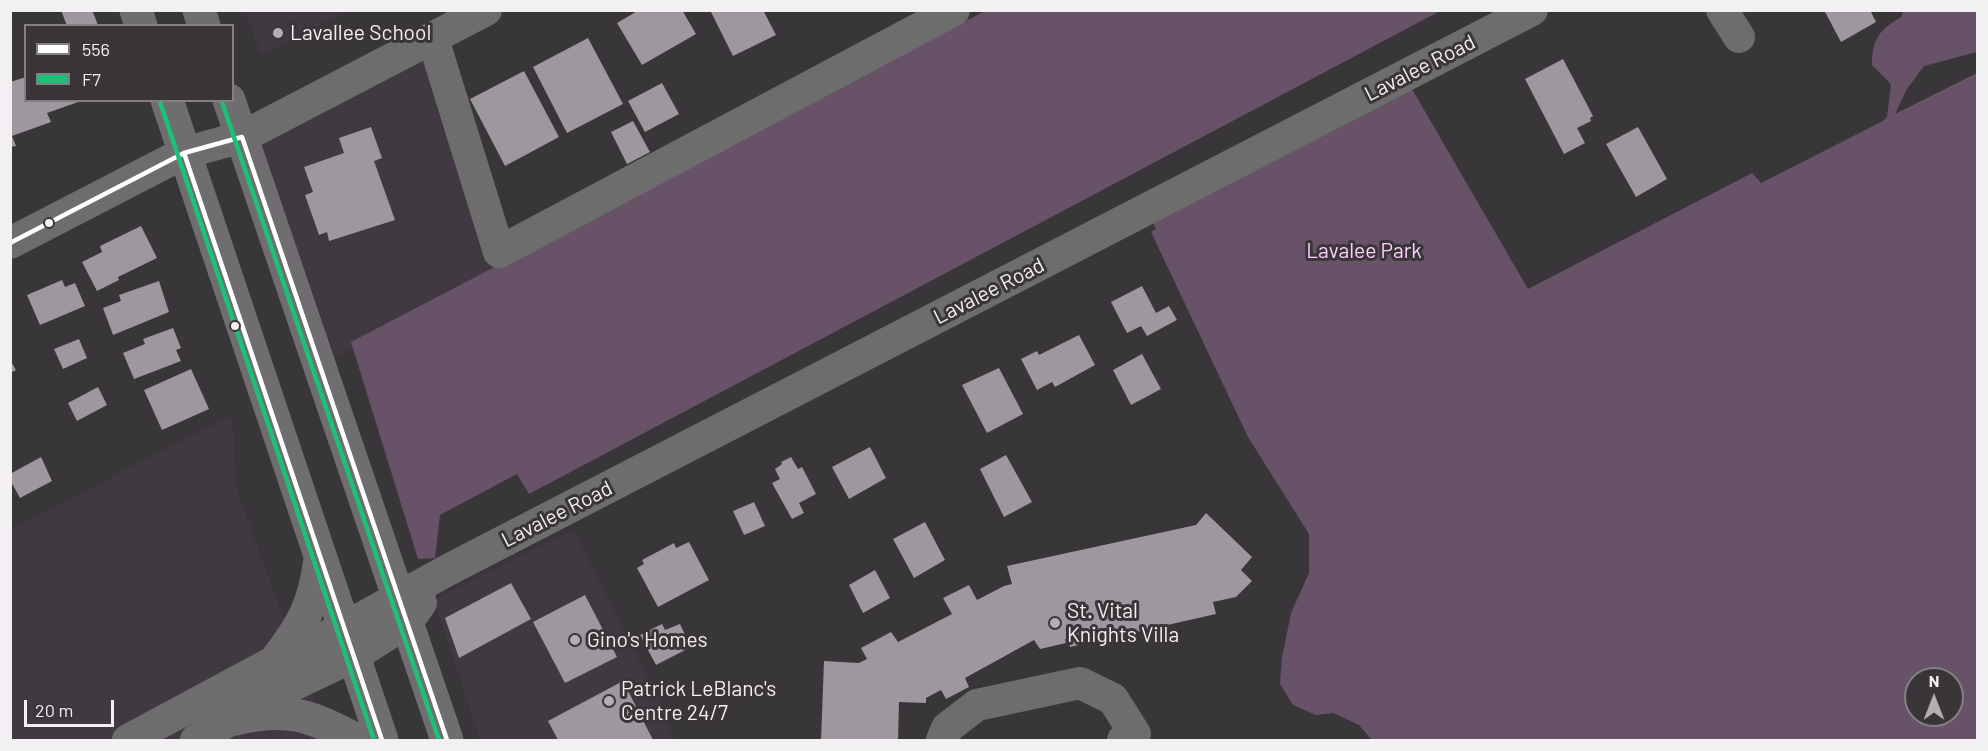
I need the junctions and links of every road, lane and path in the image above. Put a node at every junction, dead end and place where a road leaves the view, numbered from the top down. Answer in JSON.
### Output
{"nodes":[{"id":1,"x":486,"y":10,"type":"edge"},
{"id":2,"x":954,"y":10,"type":"edge"},
{"id":3,"x":1532,"y":10,"type":"edge"},
{"id":4,"x":1722,"y":10,"type":"edge"},
{"id":5,"x":1740,"y":37,"type":"dead end"},
{"id":6,"x":433,"y":39,"type":"junction"},
{"id":7,"x":168,"y":102,"type":"edge"},
{"id":8,"x":230,"y":102,"type":"edge"},
{"id":9,"x":242,"y":137,"type":"junction"},
{"id":10,"x":184,"y":153,"type":"junction"},
{"id":11,"x":10,"y":243,"type":"edge"},
{"id":12,"x":321,"y":558,"type":"junction"},
{"id":13,"x":402,"y":609,"type":"junction"},
{"id":14,"x":349,"y":642,"type":"junction"},
{"id":15,"x":275,"y":661,"type":"junction"},
{"id":16,"x":236,"y":719,"type":"junction"},
{"id":17,"x":128,"y":741,"type":"edge"},
{"id":18,"x":196,"y":741,"type":"edge"},
{"id":19,"x":357,"y":741,"type":"edge"},
{"id":20,"x":382,"y":741,"type":"edge"},
{"id":21,"x":447,"y":741,"type":"edge"},
{"id":22,"x":942,"y":741,"type":"edge"},
{"id":23,"x":1123,"y":741,"type":"edge"}],
"edges":[{"from":1,"to":6,"type":"street"},
{"from":2,"to":6,"type":"street"},
{"from":3,"to":13,"type":"street","name":"Lavalee Road"},
{"from":4,"to":5,"type":"street"},
{"from":6,"to":9,"type":"street"},
{"from":7,"to":10,"type":"main road"},
{"from":8,"to":9,"type":"main road"},
{"from":9,"to":10,"type":"street"},
{"from":9,"to":13,"type":"main road"},
{"from":10,"to":11,"type":"street"},
{"from":10,"to":12,"type":"main road"},
{"from":12,"to":14,"type":"main road"},
{"from":12,"to":15,"type":"main road"},
{"from":13,"to":14,"type":"street","name":"Lavalee Road"},
{"from":13,"to":21,"type":"main road"},
{"from":14,"to":15,"type":"street"},
{"from":14,"to":16,"type":"street"},
{"from":14,"to":20,"type":"main road"},
{"from":15,"to":17,"type":"street"},
{"from":16,"to":18,"type":"street"},
{"from":16,"to":19,"type":"main road"},
{"from":22,"to":23,"type":"street"}]}
